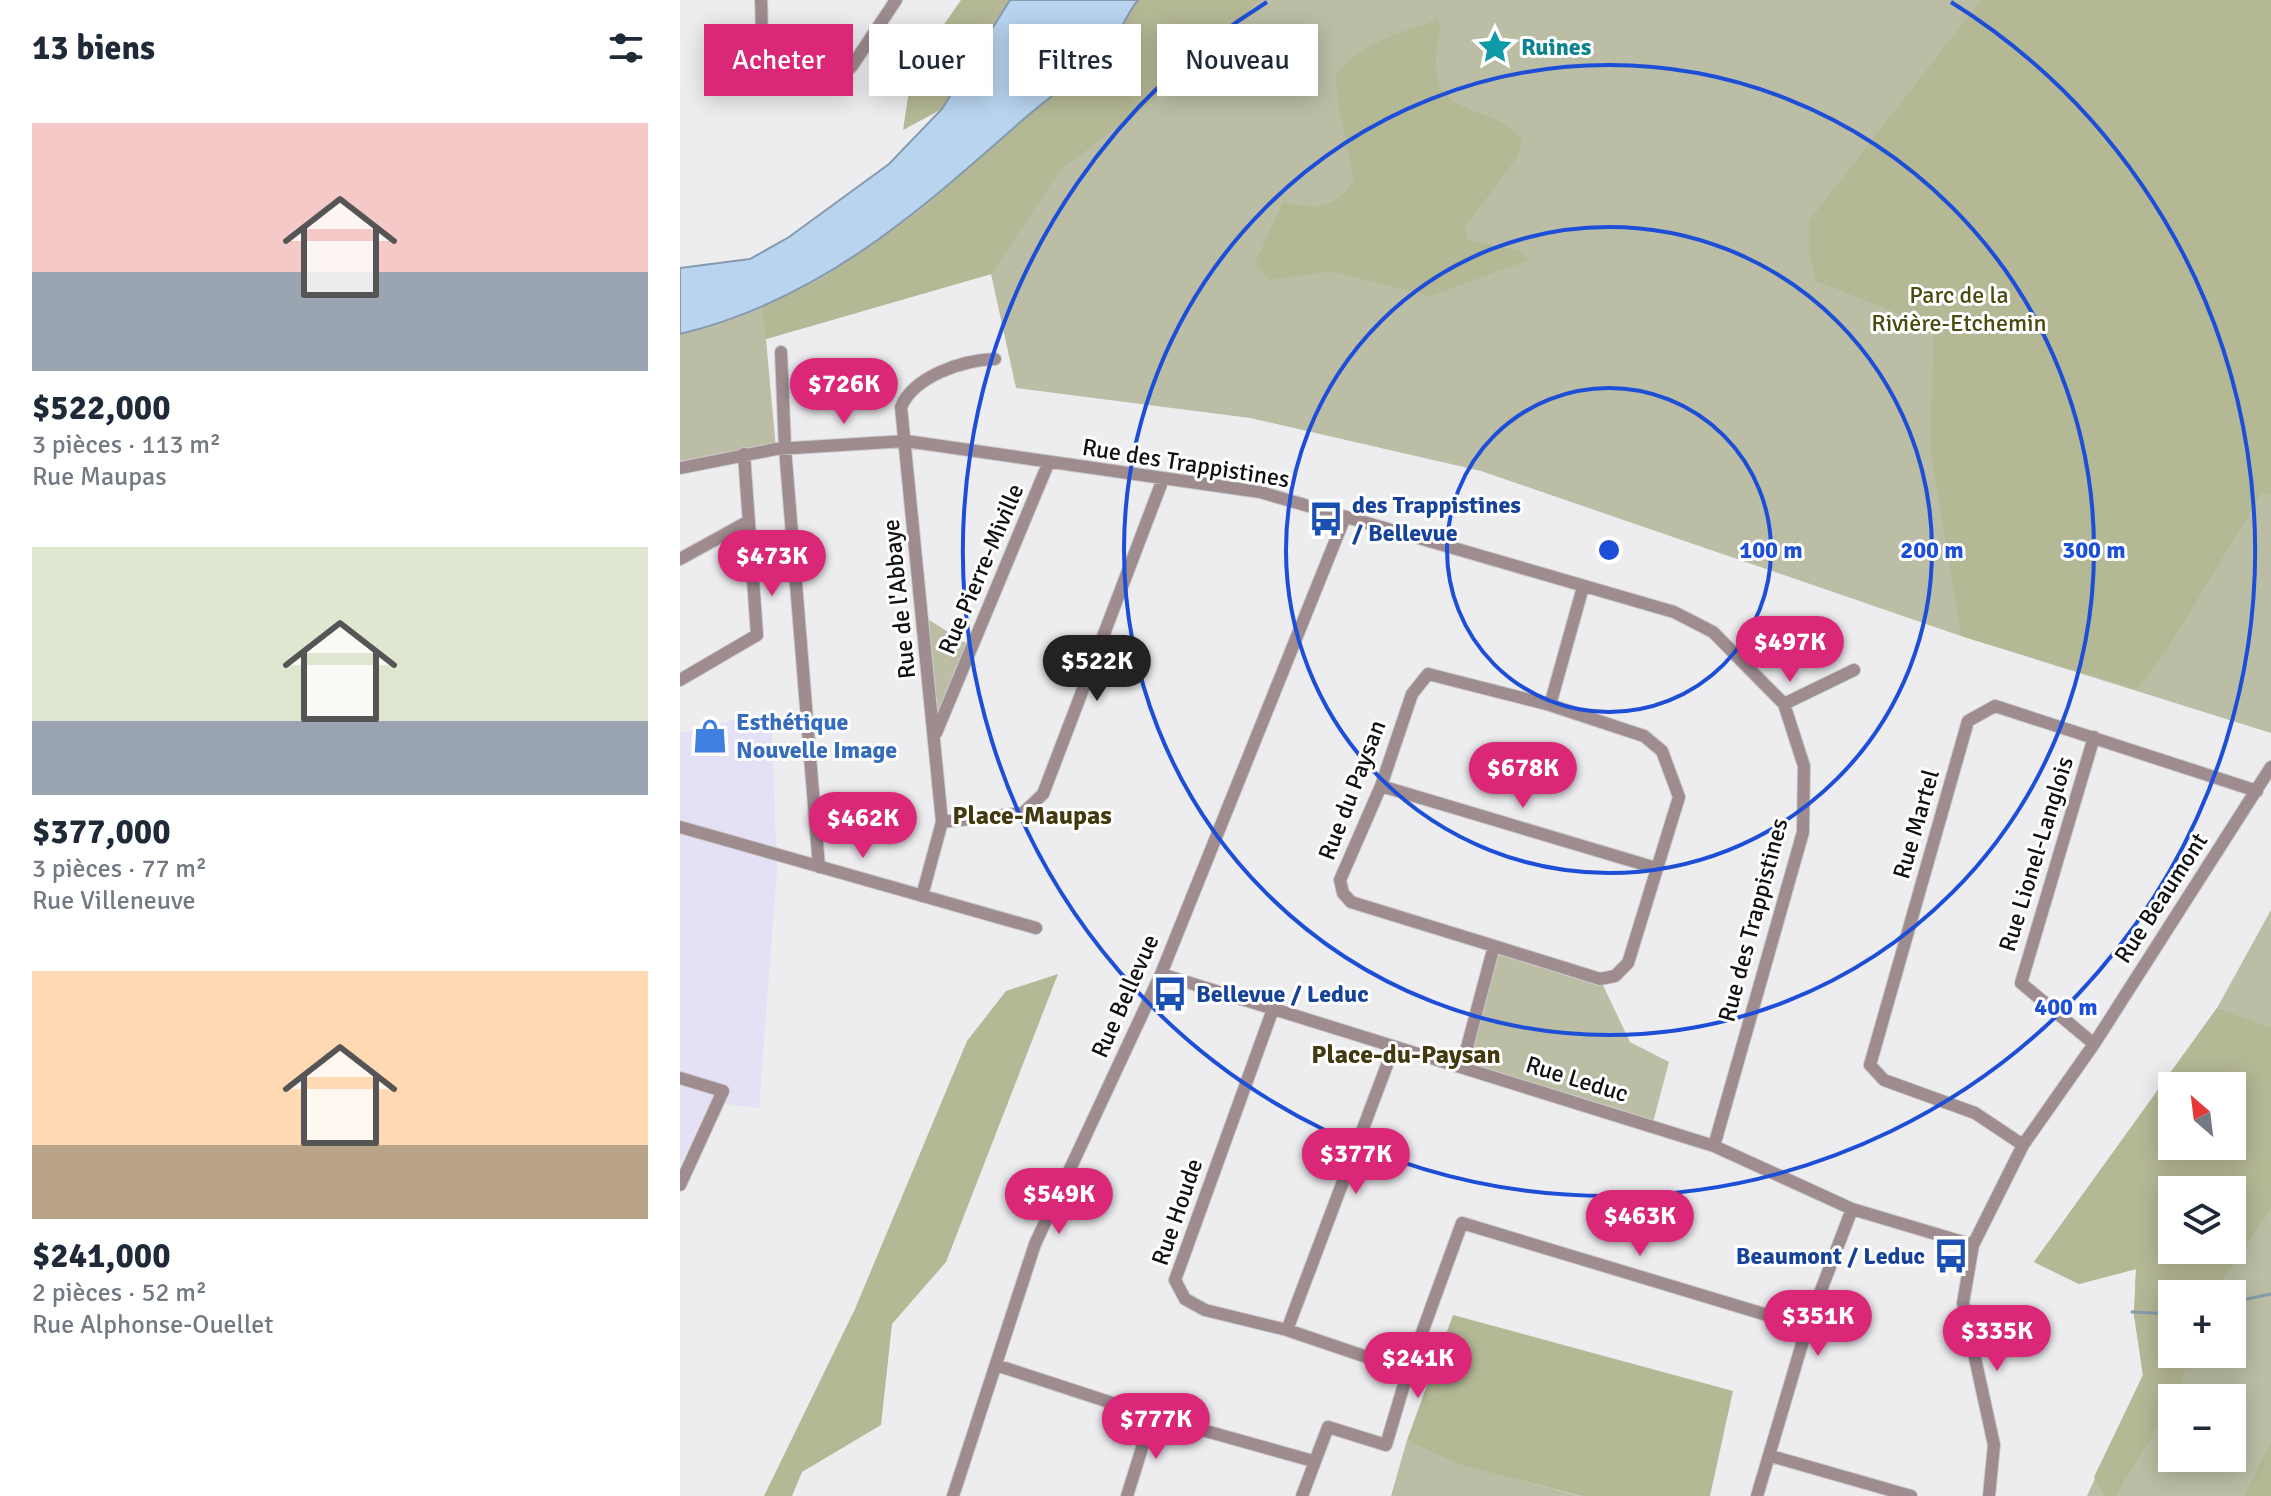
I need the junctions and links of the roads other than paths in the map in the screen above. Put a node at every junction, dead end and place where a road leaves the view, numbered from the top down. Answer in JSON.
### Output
{"nodes":[{"id":1,"x":761,"y":0,"type":"edge"},
{"id":2,"x":896,"y":0,"type":"edge"},
{"id":3,"x":781,"y":352,"type":"dead end"},
{"id":4,"x":995,"y":359,"type":"dead end"},
{"id":5,"x":906,"y":441,"type":"junction"},
{"id":6,"x":785,"y":448,"type":"junction"},
{"id":7,"x":744,"y":454,"type":"junction"},
{"id":8,"x":1048,"y":464,"type":"junction"},
{"id":9,"x":680,"y":468,"type":"edge"},
{"id":10,"x":1163,"y":479,"type":"junction"},
{"id":11,"x":1345,"y":517,"type":"junction"},
{"id":12,"x":749,"y":521,"type":"junction"},
{"id":13,"x":680,"y":559,"type":"edge"},
{"id":14,"x":1583,"y":587,"type":"junction"},
{"id":15,"x":1854,"y":670,"type":"dead end"},
{"id":16,"x":680,"y":680,"type":"edge"},
{"id":17,"x":1784,"y":704,"type":"junction"},
{"id":18,"x":1550,"y":705,"type":"junction"},
{"id":19,"x":935,"y":736,"type":"junction"},
{"id":20,"x":2094,"y":737,"type":"junction"},
{"id":21,"x":2271,"y":767,"type":"edge"},
{"id":22,"x":1381,"y":786,"type":"junction"},
{"id":23,"x":2257,"y":791,"type":"junction"},
{"id":24,"x":942,"y":822,"type":"junction"},
{"id":25,"x":680,"y":827,"type":"edge"},
{"id":26,"x":819,"y":867,"type":"junction"},
{"id":27,"x":1656,"y":868,"type":"junction"},
{"id":28,"x":922,"y":896,"type":"junction"},
{"id":29,"x":1036,"y":928,"type":"dead end"},
{"id":30,"x":1494,"y":946,"type":"junction"},
{"id":31,"x":1161,"y":974,"type":"junction"},
{"id":32,"x":1273,"y":1009,"type":"junction"},
{"id":33,"x":2094,"y":1044,"type":"junction"},
{"id":34,"x":1393,"y":1049,"type":"junction"},
{"id":35,"x":1462,"y":1066,"type":"junction"},
{"id":36,"x":680,"y":1078,"type":"edge"},
{"id":37,"x":2023,"y":1145,"type":"junction"},
{"id":38,"x":1714,"y":1146,"type":"junction"},
{"id":39,"x":680,"y":1185,"type":"edge"},
{"id":40,"x":1852,"y":1209,"type":"junction"},
{"id":41,"x":1973,"y":1245,"type":"junction"},
{"id":42,"x":1807,"y":1327,"type":"junction"},
{"id":43,"x":1287,"y":1330,"type":"junction"},
{"id":44,"x":999,"y":1366,"type":"junction"},
{"id":45,"x":1408,"y":1371,"type":"junction"},
{"id":46,"x":1152,"y":1416,"type":"junction"},
{"id":47,"x":1771,"y":1456,"type":"junction"},
{"id":48,"x":1313,"y":1461,"type":"junction"},
{"id":49,"x":953,"y":1496,"type":"edge"},
{"id":50,"x":1127,"y":1496,"type":"edge"},
{"id":51,"x":1302,"y":1496,"type":"edge"},
{"id":52,"x":1757,"y":1496,"type":"edge"},
{"id":53,"x":1911,"y":1496,"type":"edge"},
{"id":54,"x":1989,"y":1496,"type":"edge"}],
"edges":[{"from":1,"to":2,"type":"street"},
{"from":3,"to":6,"type":"street"},
{"from":4,"to":5,"type":"street","name":"Rue de l'Abbaye"},
{"from":5,"to":6,"type":"street","name":"Rue des Trappistines"},
{"from":5,"to":8,"type":"street","name":"Rue des Trappistines"},
{"from":5,"to":19,"type":"street","name":"Rue de l'Abbaye"},
{"from":6,"to":7,"type":"street","name":"Rue des Trappistines"},
{"from":6,"to":26,"type":"street"},
{"from":7,"to":9,"type":"street","name":"Rue des Trappistines"},
{"from":7,"to":12,"type":"street"},
{"from":8,"to":10,"type":"street","name":"Rue des Trappistines"},
{"from":8,"to":19,"type":"street","name":"Rue Pierre-Miville"},
{"from":10,"to":11,"type":"street","name":"Rue des Trappistines"},
{"from":10,"to":24,"type":"street"},
{"from":11,"to":14,"type":"street","name":"Rue des Trappistines"},
{"from":11,"to":31,"type":"street","name":"Rue Bellevue"},
{"from":12,"to":13,"type":"street"},
{"from":12,"to":16,"type":"street"},
{"from":14,"to":17,"type":"street","name":"Rue des Trappistines"},
{"from":14,"to":18,"type":"street"},
{"from":15,"to":17,"type":"street"},
{"from":17,"to":38,"type":"street","name":"Rue des Trappistines"},
{"from":18,"to":22,"type":"street","name":"Rue du Paysan"},
{"from":18,"to":27,"type":"street","name":"Rue du Paysan"},
{"from":19,"to":24,"type":"street","name":"Rue de l'Abbaye"},
{"from":20,"to":23,"type":"street","name":"Rue Martel"},
{"from":20,"to":33,"type":"street","name":"Rue Lionel-Langlois"},
{"from":20,"to":37,"type":"street","name":"Rue Martel"},
{"from":21,"to":23,"type":"street","name":"Rue Beaumont"},
{"from":22,"to":27,"type":"street"},
{"from":22,"to":30,"type":"street","name":"Rue du Paysan"},
{"from":23,"to":33,"type":"street","name":"Rue Beaumont"},
{"from":24,"to":28,"type":"street","name":"Rue de l'Abbaye"},
{"from":25,"to":26,"type":"street"},
{"from":26,"to":28,"type":"street"},
{"from":27,"to":30,"type":"street","name":"Rue du Paysan"},
{"from":28,"to":29,"type":"street"},
{"from":30,"to":35,"type":"street"},
{"from":31,"to":32,"type":"street","name":"Rue Leduc"},
{"from":31,"to":44,"type":"street","name":"Rue Bellevue"},
{"from":32,"to":34,"type":"street","name":"Rue Leduc"},
{"from":32,"to":43,"type":"street","name":"Rue Houde"},
{"from":33,"to":37,"type":"street","name":"Rue Beaumont"},
{"from":34,"to":35,"type":"street","name":"Rue Leduc"},
{"from":34,"to":43,"type":"street"},
{"from":35,"to":38,"type":"street","name":"Rue Leduc"},
{"from":36,"to":39,"type":"street"},
{"from":37,"to":41,"type":"street","name":"Rue Beaumont"},
{"from":38,"to":40,"type":"street","name":"Rue Leduc"},
{"from":40,"to":41,"type":"street","name":"Rue Leduc"},
{"from":40,"to":42,"type":"street"},
{"from":41,"to":54,"type":"street","name":"Rue Beaumont"},
{"from":42,"to":45,"type":"street"},
{"from":42,"to":47,"type":"street"},
{"from":43,"to":45,"type":"street","name":"Rue Houde"},
{"from":44,"to":46,"type":"street"},
{"from":44,"to":49,"type":"street","name":"Rue Bellevue"},
{"from":45,"to":48,"type":"street"},
{"from":46,"to":48,"type":"street"},
{"from":46,"to":50,"type":"street"},
{"from":47,"to":52,"type":"street"},
{"from":47,"to":53,"type":"street"},
{"from":48,"to":51,"type":"street"}]}
